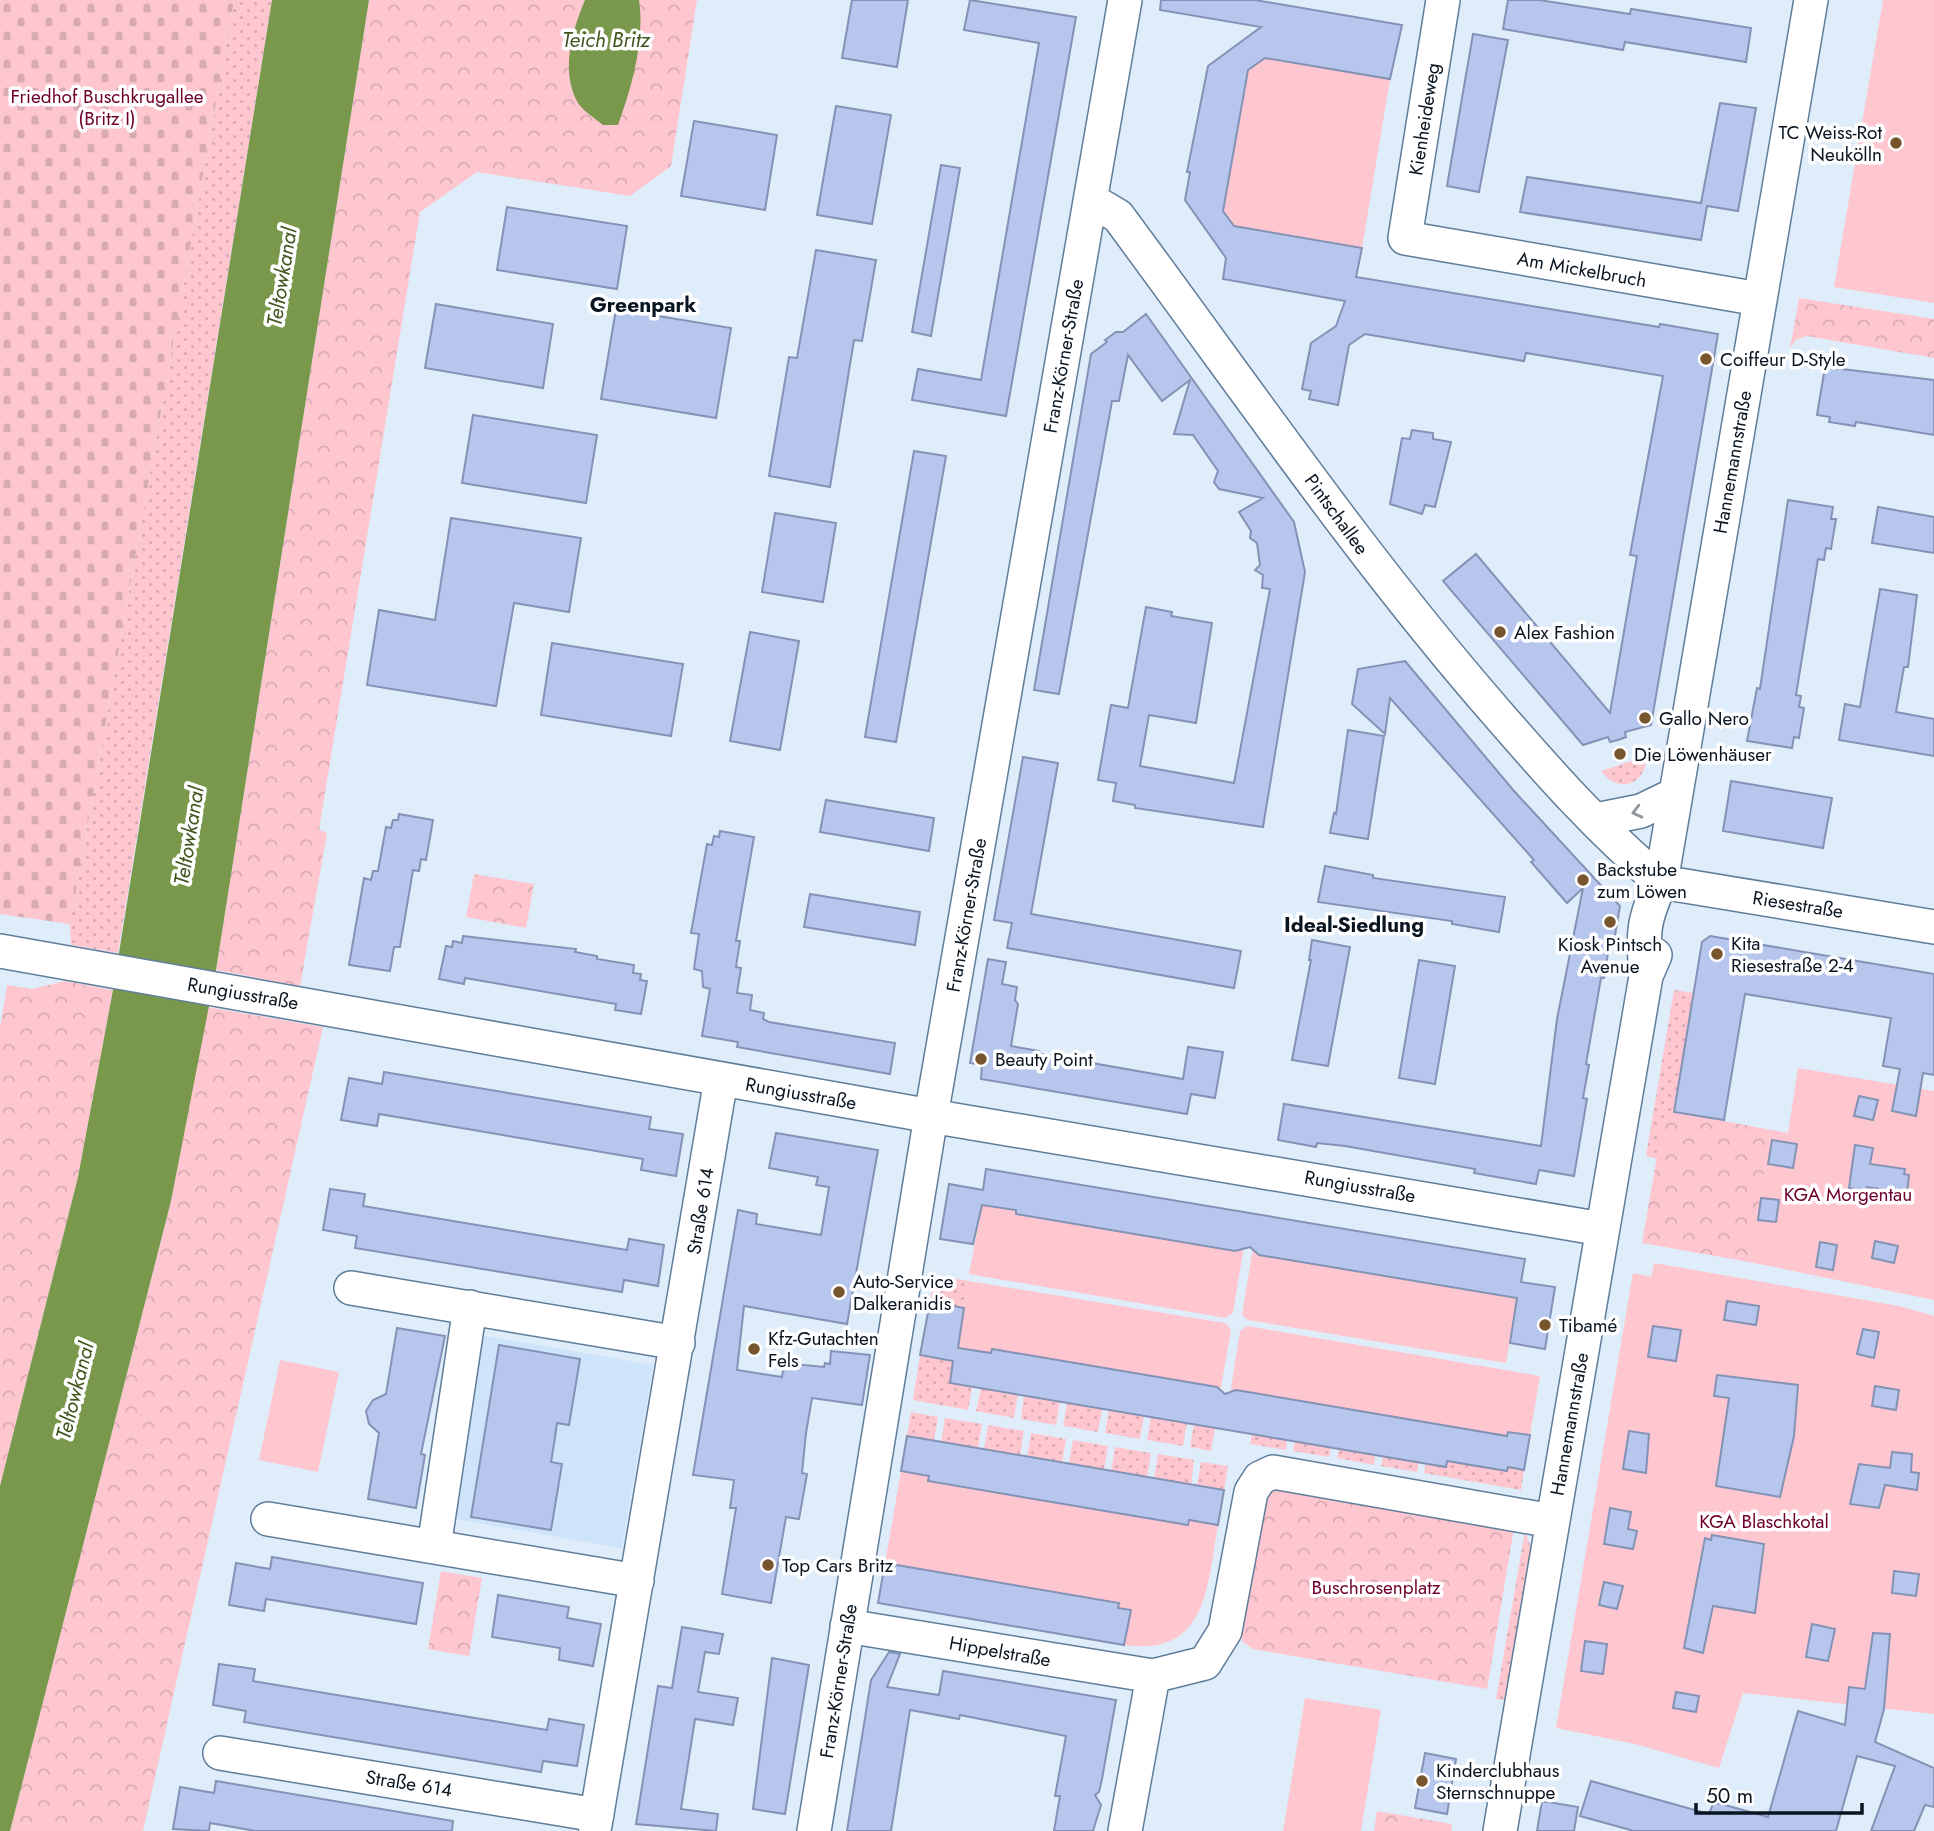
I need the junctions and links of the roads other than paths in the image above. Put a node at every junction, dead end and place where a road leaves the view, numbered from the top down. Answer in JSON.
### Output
{"nodes":[{"id":1,"x":1125,"y":0,"type":"edge"},
{"id":2,"x":1443,"y":0,"type":"edge"},
{"id":3,"x":1811,"y":0,"type":"edge"},
{"id":4,"x":1091,"y":200,"type":"junction"},
{"id":5,"x":1405,"y":238,"type":"joint"},
{"id":6,"x":1759,"y":299,"type":"junction"},
{"id":7,"x":1674,"y":795,"type":"junction"},
{"id":8,"x":1596,"y":820,"type":"junction"},
{"id":9,"x":1661,"y":882,"type":"junction"},
{"id":10,"x":1934,"y":927,"type":"edge"},
{"id":11,"x":0,"y":951,"type":"edge"},
{"id":12,"x":721,"y":1079,"type":"junction"},
{"id":13,"x":931,"y":1116,"type":"junction"},
{"id":14,"x":1602,"y":1229,"type":"junction"},
{"id":15,"x":351,"y":1288,"type":"dead end"},
{"id":16,"x":470,"y":1307,"type":"junction"},
{"id":17,"x":678,"y":1343,"type":"junction"},
{"id":18,"x":268,"y":1519,"type":"dead end"},
{"id":19,"x":1552,"y":1521,"type":"junction"},
{"id":20,"x":434,"y":1547,"type":"junction"},
{"id":21,"x":637,"y":1581,"type":"junction"},
{"id":22,"x":847,"y":1626,"type":"junction"},
{"id":23,"x":1153,"y":1676,"type":"junction"},
{"id":24,"x":220,"y":1753,"type":"dead end"},
{"id":25,"x":814,"y":1831,"type":"edge"},
{"id":26,"x":1125,"y":1831,"type":"edge"},
{"id":27,"x":1500,"y":1831,"type":"edge"}],
"edges":[{"from":1,"to":4,"type":"street","name":"Franz-Körner-Straße"},
{"from":2,"to":5,"type":"street","name":"Kienheideweg"},
{"from":3,"to":6,"type":"street","name":"Hannemannstraße"},
{"from":4,"to":8,"type":"street","name":"Pintschallee"},
{"from":4,"to":13,"type":"street","name":"Franz-Körner-Straße"},
{"from":5,"to":6,"type":"street","name":"Am Mickelbruch"},
{"from":6,"to":7,"type":"street","name":"Hannemannstraße"},
{"from":7,"to":8,"type":"street","one_way":true},
{"from":7,"to":9,"type":"street","name":"Hannemannstraße"},
{"from":8,"to":9,"type":"street","name":"Pintschallee"},
{"from":9,"to":10,"type":"street","name":"Riesestraße"},
{"from":9,"to":14,"type":"street","name":"Hannemannstraße"},
{"from":11,"to":12,"type":"street","name":"Rungiusstraße"},
{"from":12,"to":13,"type":"street","name":"Rungiusstraße"},
{"from":12,"to":17,"type":"street","name":"Straße 614"},
{"from":13,"to":14,"type":"street","name":"Rungiusstraße"},
{"from":13,"to":22,"type":"street","name":"Franz-Körner-Straße"},
{"from":14,"to":19,"type":"street","name":"Hannemannstraße"},
{"from":15,"to":16,"type":"street"},
{"from":16,"to":17,"type":"street"},
{"from":16,"to":20,"type":"street"},
{"from":17,"to":21,"type":"street","name":"Straße 614"},
{"from":18,"to":20,"type":"street"},
{"from":19,"to":23,"type":"street"},
{"from":19,"to":27,"type":"street","name":"Hannemannstraße"},
{"from":20,"to":21,"type":"street"},
{"from":21,"to":24,"type":"street","name":"Straße 614"},
{"from":22,"to":23,"type":"street","name":"Hippelstraße"},
{"from":22,"to":25,"type":"street","name":"Franz-Körner-Straße"},
{"from":23,"to":26,"type":"street"}]}
